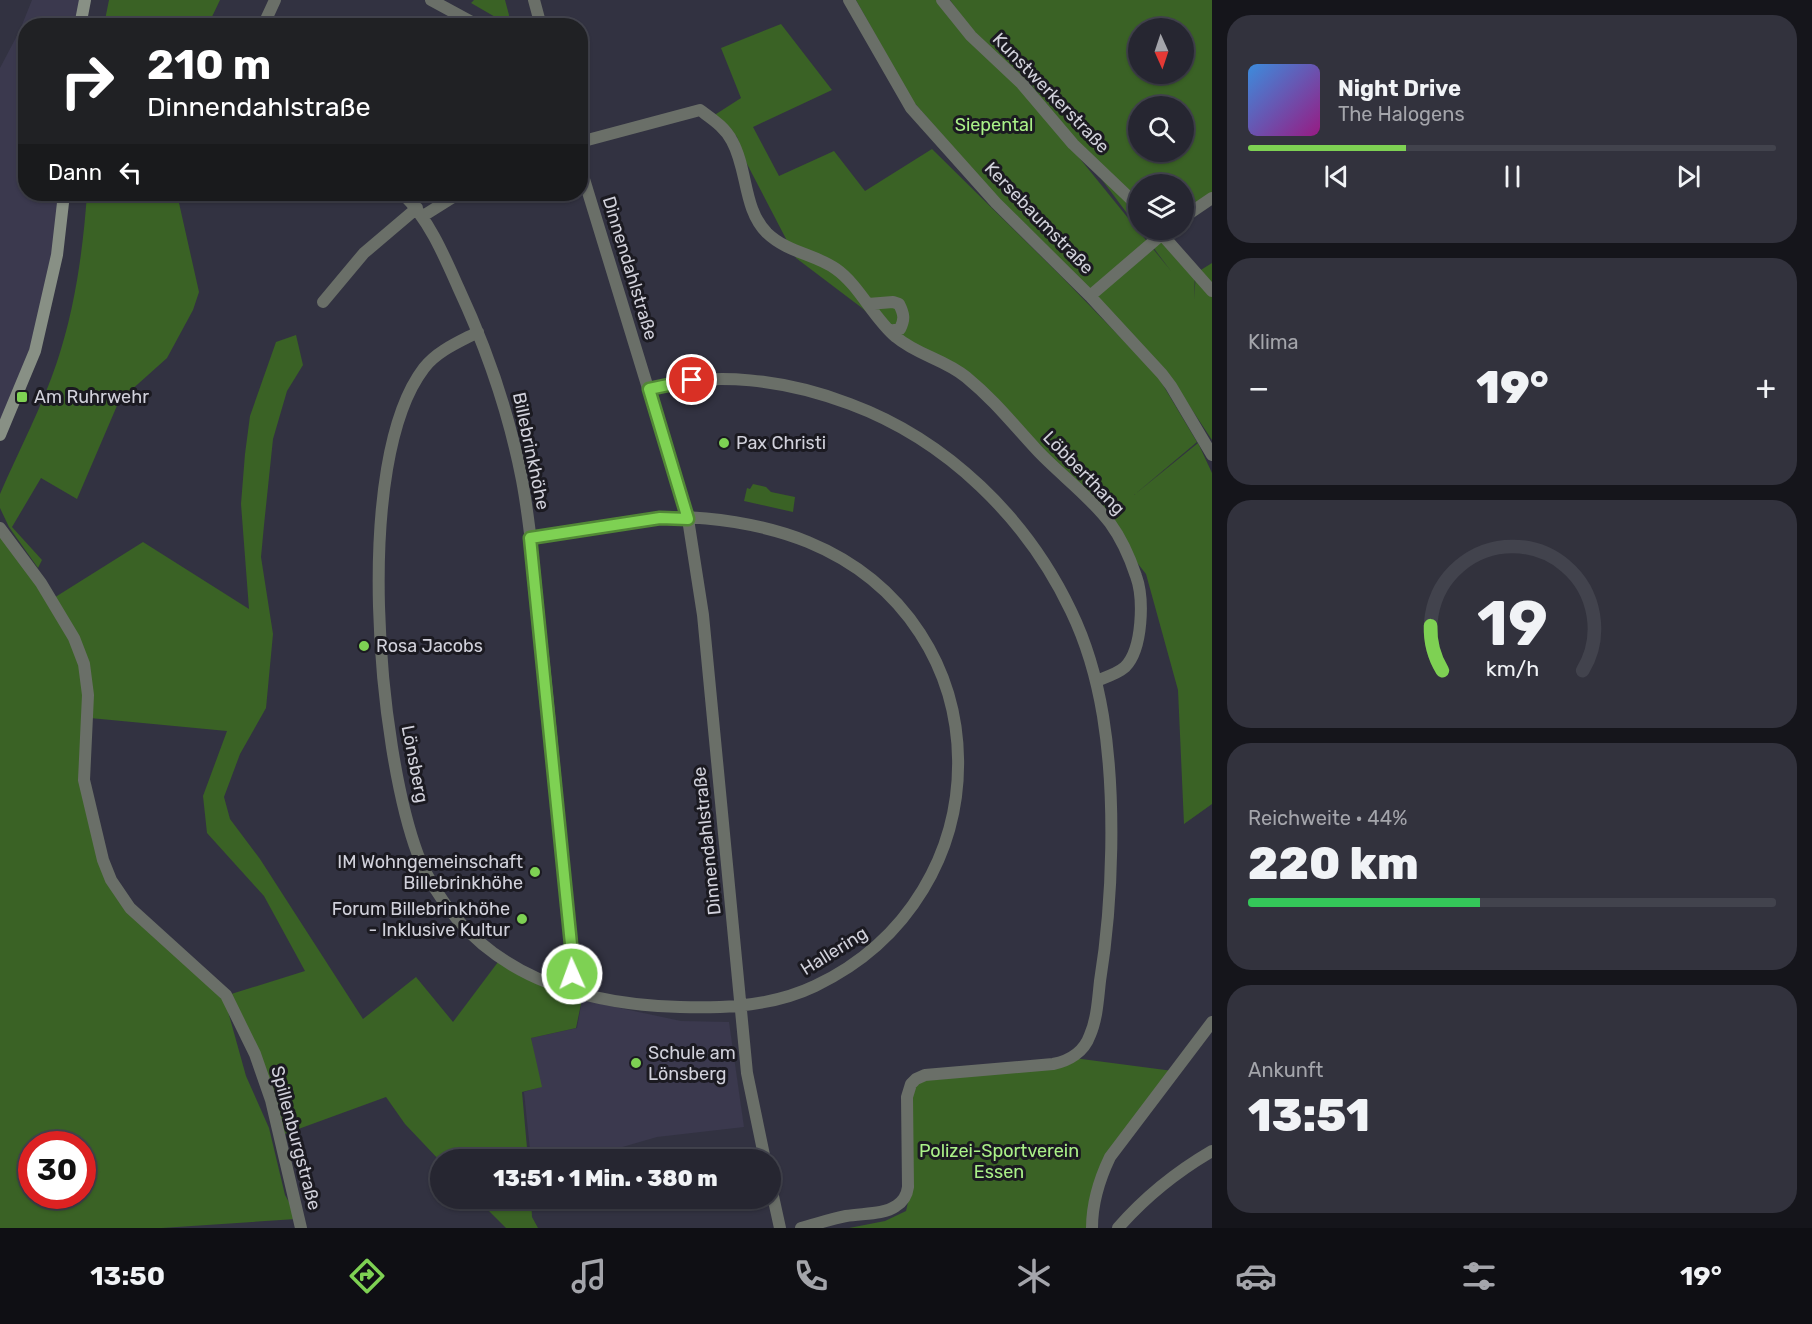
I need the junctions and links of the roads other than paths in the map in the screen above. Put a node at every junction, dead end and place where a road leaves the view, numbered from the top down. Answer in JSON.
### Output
{"nodes":[{"id":1,"x":85,"y":0,"type":"edge"},
{"id":2,"x":275,"y":0,"type":"edge"},
{"id":3,"x":431,"y":0,"type":"edge"},
{"id":4,"x":534,"y":0,"type":"edge"},
{"id":5,"x":849,"y":0,"type":"edge"},
{"id":6,"x":942,"y":0,"type":"edge"},
{"id":7,"x":82,"y":18,"type":"edge"},
{"id":8,"x":267,"y":18,"type":"edge"},
{"id":9,"x":464,"y":18,"type":"edge"},
{"id":10,"x":539,"y":18,"type":"edge"},
{"id":11,"x":588,"y":140,"type":"edge"},
{"id":12,"x":588,"y":192,"type":"edge"},
{"id":13,"x":1128,"y":196,"type":"edge"},
{"id":14,"x":1212,"y":198,"type":"edge"},
{"id":15,"x":63,"y":201,"type":"edge"},
{"id":16,"x":410,"y":201,"type":"edge"},
{"id":17,"x":444,"y":201,"type":"edge"},
{"id":18,"x":1194,"y":210,"type":"edge"},
{"id":19,"x":420,"y":212,"type":"junction"},
{"id":20,"x":1152,"y":240,"type":"edge"},
{"id":21,"x":1170,"y":240,"type":"edge"},
{"id":22,"x":1212,"y":291,"type":"edge"},
{"id":23,"x":1090,"y":296,"type":"junction"},
{"id":24,"x":323,"y":302,"type":"dead end"},
{"id":25,"x":868,"y":304,"type":"junction"},
{"id":26,"x":890,"y":331,"type":"junction"},
{"id":27,"x":478,"y":332,"type":"junction"},
{"id":28,"x":649,"y":389,"type":"junction"},
{"id":29,"x":0,"y":435,"type":"edge"},
{"id":30,"x":1212,"y":455,"type":"edge"},
{"id":31,"x":688,"y":519,"type":"junction"},
{"id":32,"x":0,"y":528,"type":"edge"},
{"id":33,"x":530,"y":538,"type":"junction"},
{"id":34,"x":1096,"y":681,"type":"junction"},
{"id":35,"x":568,"y":990,"type":"junction"},
{"id":36,"x":741,"y":1005,"type":"junction"},
{"id":37,"x":1212,"y":1022,"type":"edge"},
{"id":38,"x":763,"y":1149,"type":"edge"},
{"id":39,"x":1212,"y":1151,"type":"edge"},
{"id":40,"x":776,"y":1209,"type":"edge"},
{"id":41,"x":301,"y":1228,"type":"edge"},
{"id":42,"x":780,"y":1228,"type":"edge"},
{"id":43,"x":801,"y":1228,"type":"edge"},
{"id":44,"x":1092,"y":1228,"type":"edge"},
{"id":45,"x":1118,"y":1228,"type":"edge"}],
"edges":[{"from":1,"to":7,"type":"main road"},
{"from":2,"to":8,"type":"street"},
{"from":3,"to":9,"type":"street"},
{"from":4,"to":10,"type":"street"},
{"from":5,"to":23,"type":"street","name":"Kersebaumstraße"},
{"from":6,"to":13,"type":"street","name":"Kunstwerkerstraße"},
{"from":11,"to":25,"type":"street","name":"Löbberthang"},
{"from":12,"to":28,"type":"street","name":"Dinnendahlstraße"},
{"from":14,"to":18,"type":"street"},
{"from":15,"to":29,"type":"main road"},
{"from":16,"to":19,"type":"street","name":"Billebrinkhöhe"},
{"from":17,"to":19,"type":"street"},
{"from":19,"to":24,"type":"street"},
{"from":19,"to":27,"type":"street","name":"Billebrinkhöhe"},
{"from":20,"to":23,"type":"street"},
{"from":21,"to":22,"type":"street"},
{"from":23,"to":30,"type":"street","name":"Kersebaumstraße"},
{"from":25,"to":26,"type":"street","name":"Löbberthang"},
{"from":25,"to":26,"type":"street"},
{"from":26,"to":34,"type":"street","name":"Löbberthang"},
{"from":27,"to":33,"type":"street","name":"Billebrinkhöhe"},
{"from":27,"to":35,"type":"street","name":"Lönsberg"},
{"from":28,"to":31,"type":"street","name":"Dinnendahlstraße"},
{"from":28,"to":34,"type":"street"},
{"from":31,"to":33,"type":"street"},
{"from":31,"to":36,"type":"street","name":"Dinnendahlstraße"},
{"from":31,"to":36,"type":"street","name":"Hallering"},
{"from":32,"to":41,"type":"street","name":"Spillenburgstraße"},
{"from":33,"to":35,"type":"street","name":"Billebrinkhöhe"},
{"from":34,"to":43,"type":"street"},
{"from":35,"to":36,"type":"street","name":"Lönsberg"},
{"from":36,"to":38,"type":"street","name":"Dinnendahlstraße"},
{"from":37,"to":44,"type":"street"},
{"from":39,"to":45,"type":"street"},
{"from":40,"to":42,"type":"street"}]}
